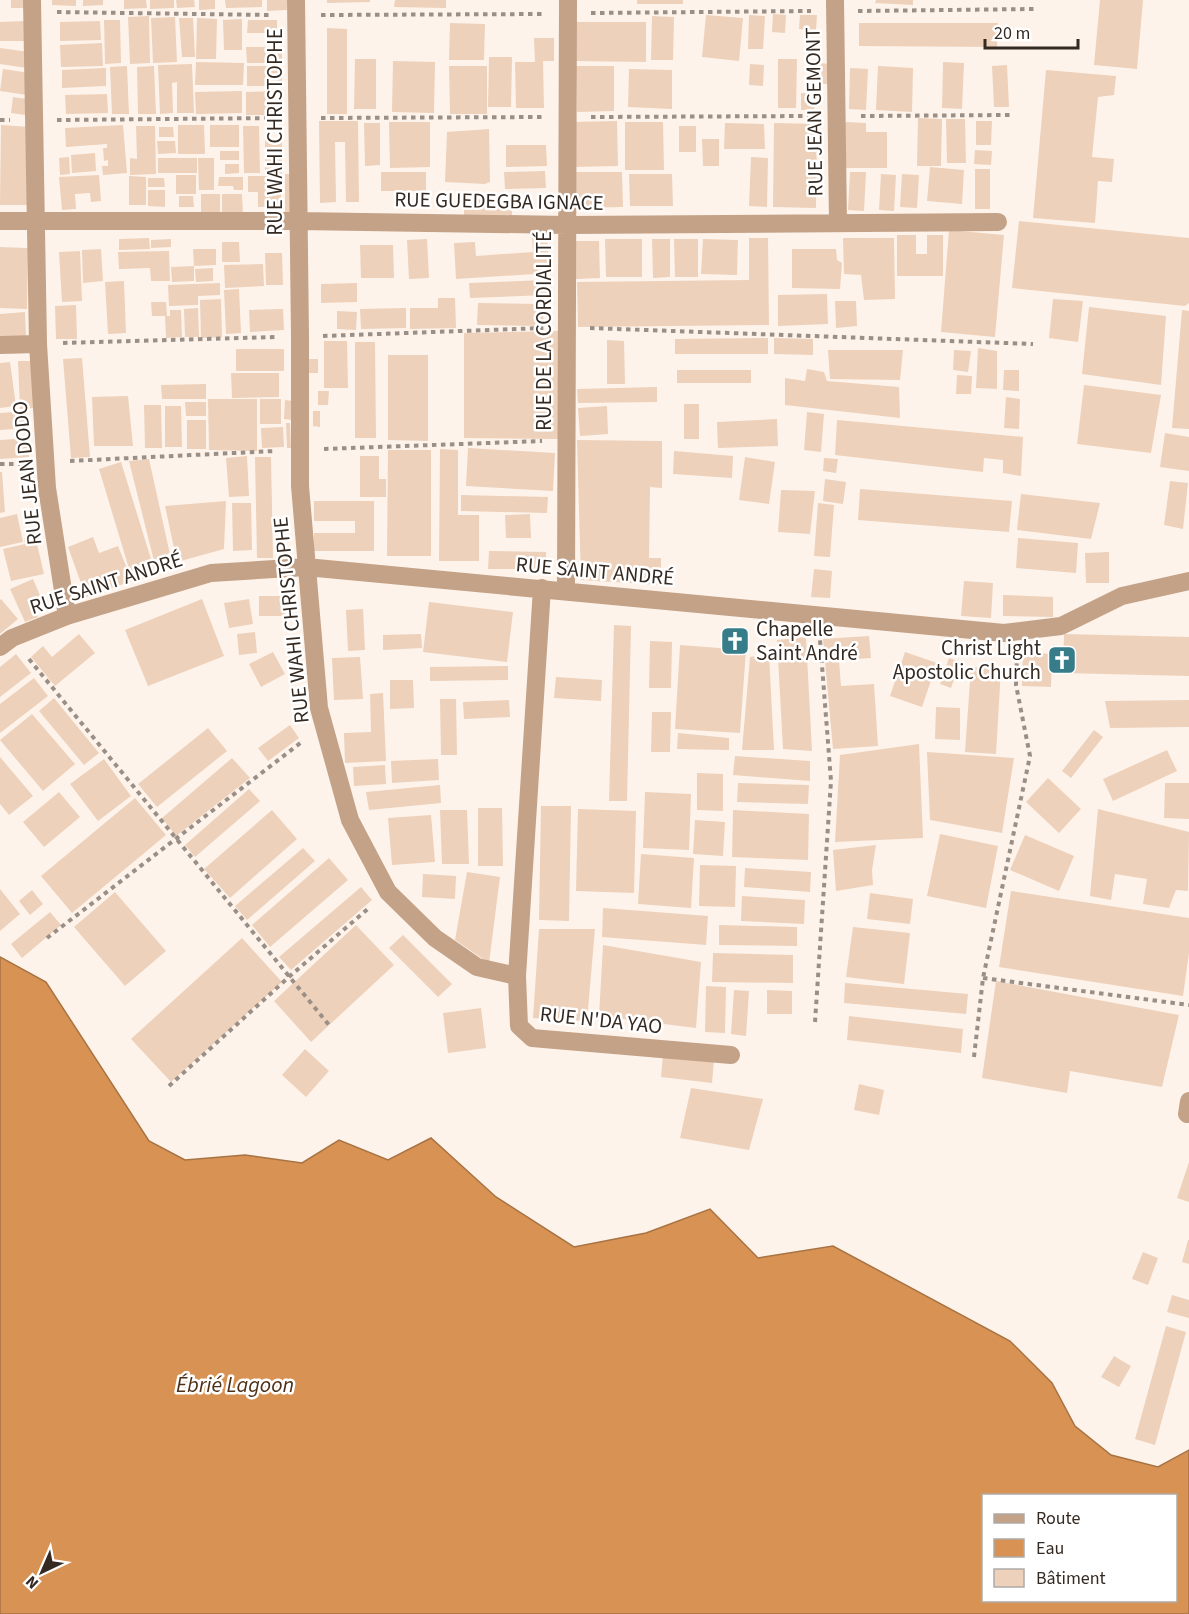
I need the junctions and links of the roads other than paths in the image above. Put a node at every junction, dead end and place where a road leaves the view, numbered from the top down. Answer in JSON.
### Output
{"nodes":[{"id":1,"x":835,"y":5,"type":"edge"},
{"id":2,"x":32,"y":6,"type":"edge"},
{"id":3,"x":568,"y":7,"type":"edge"},
{"id":4,"x":296,"y":8,"type":"edge"},
{"id":5,"x":0,"y":221,"type":"edge"},
{"id":6,"x":35,"y":221,"type":"junction"},
{"id":7,"x":297,"y":221,"type":"junction"},
{"id":8,"x":998,"y":222,"type":"dead end"},
{"id":9,"x":838,"y":223,"type":"junction"},
{"id":10,"x":567,"y":225,"type":"junction"},
{"id":11,"x":38,"y":344,"type":"junction"},
{"id":12,"x":0,"y":345,"type":"edge"},
{"id":13,"x":306,"y":567,"type":"junction"},
{"id":14,"x":1189,"y":581,"type":"edge"},
{"id":15,"x":542,"y":588,"type":"junction"},
{"id":16,"x":566,"y":590,"type":"junction"},
{"id":17,"x":67,"y":616,"type":"junction"},
{"id":18,"x":6,"y":643,"type":"edge"},
{"id":19,"x":517,"y":976,"type":"junction"},
{"id":20,"x":731,"y":1055,"type":"dead end"}],
"edges":[{"from":1,"to":9,"type":"street","name":"RUE JEAN GEMONT"},
{"from":2,"to":6,"type":"street","name":"RUE JEAN DODO"},
{"from":3,"to":10,"type":"street","name":"RUE DE LA CORDIALITÉ"},
{"from":4,"to":7,"type":"street","name":"RUE WAHI CHRISTOPHE"},
{"from":5,"to":6,"type":"street","name":"RUE GUEDEGBA IGNACE"},
{"from":6,"to":7,"type":"street","name":"RUE GUEDEGBA IGNACE"},
{"from":6,"to":11,"type":"street","name":"RUE JEAN DODO"},
{"from":7,"to":10,"type":"street","name":"RUE GUEDEGBA IGNACE"},
{"from":7,"to":13,"type":"street","name":"RUE WAHI CHRISTOPHE"},
{"from":8,"to":9,"type":"street","name":"RUE GUEDEGBA IGNACE"},
{"from":9,"to":10,"type":"street","name":"RUE GUEDEGBA IGNACE"},
{"from":10,"to":16,"type":"street","name":"RUE DE LA CORDIALITÉ"},
{"from":11,"to":12,"type":"street"},
{"from":11,"to":17,"type":"street","name":"RUE JEAN DODO"},
{"from":13,"to":15,"type":"street","name":"RUE SAINT ANDRÉ"},
{"from":13,"to":17,"type":"street","name":"RUE SAINT ANDRÉ"},
{"from":13,"to":19,"type":"street","name":"RUE WAHI CHRISTOPHE"},
{"from":14,"to":16,"type":"street","name":"RUE SAINT ANDRÉ"},
{"from":15,"to":16,"type":"street","name":"RUE SAINT ANDRÉ"},
{"from":15,"to":19,"type":"street"},
{"from":17,"to":18,"type":"street","name":"RUE SAINT ANDRÉ"},
{"from":19,"to":20,"type":"street","name":"RUE N'DA YAO"}]}
